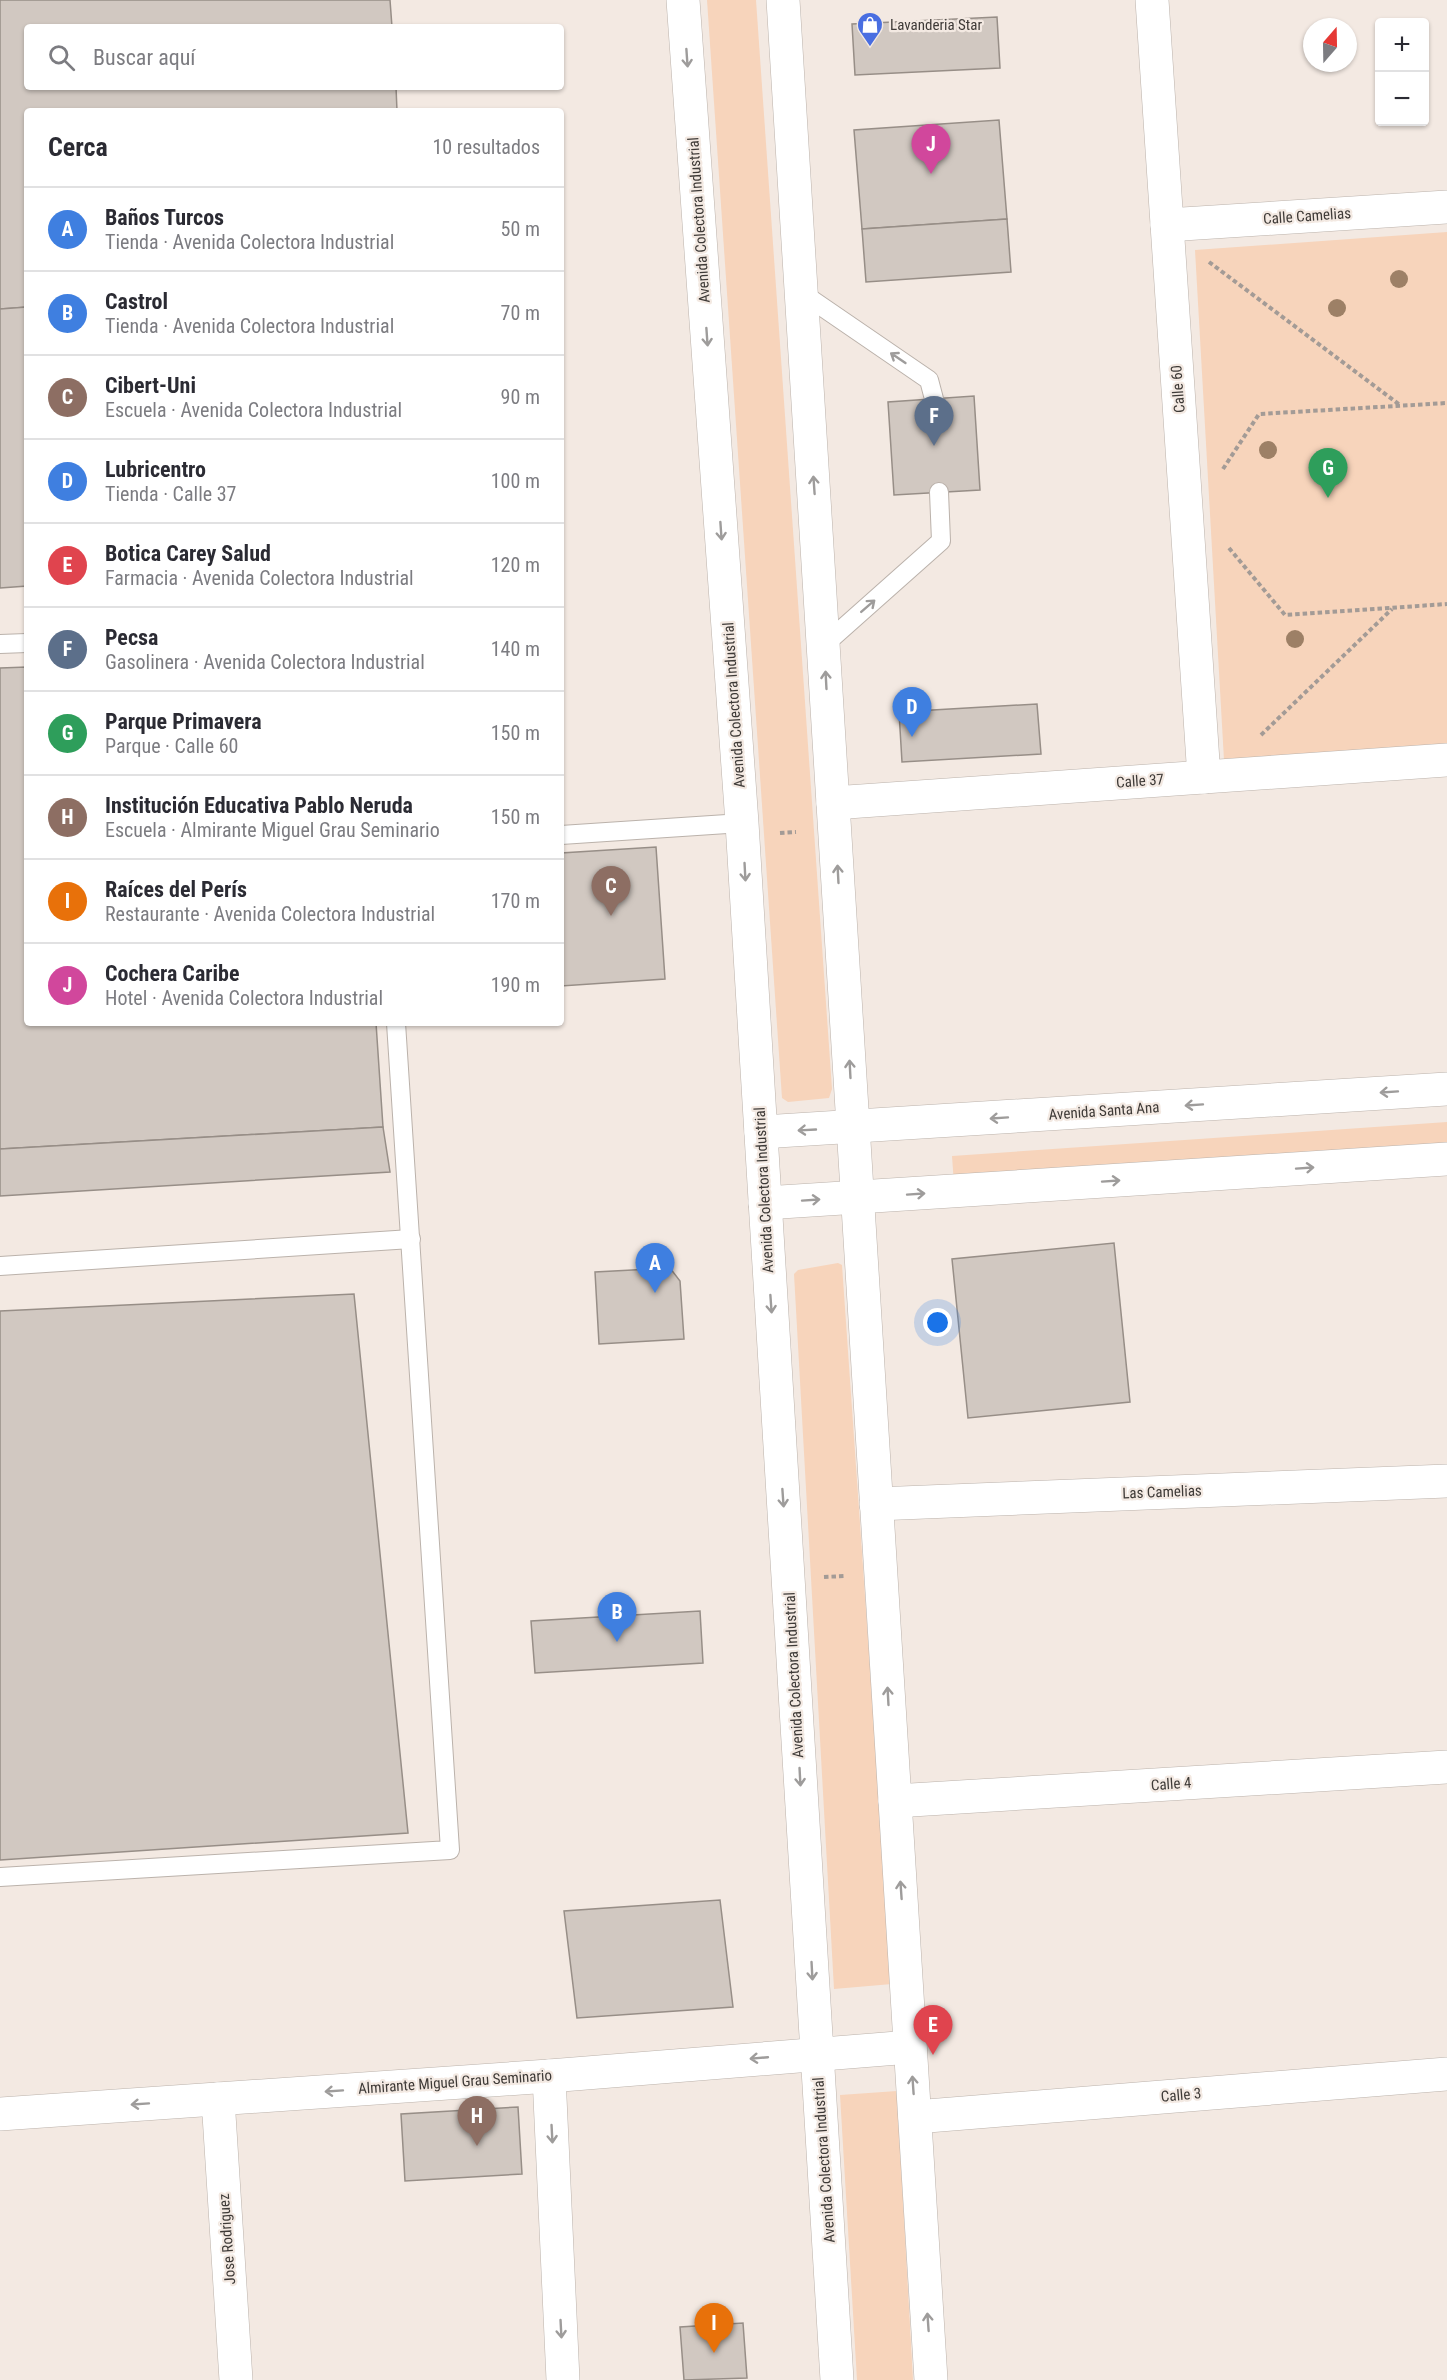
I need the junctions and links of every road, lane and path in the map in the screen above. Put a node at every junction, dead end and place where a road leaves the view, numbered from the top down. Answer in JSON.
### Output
{"nodes":[{"id":1,"x":683,"y":0,"type":"edge"},
{"id":2,"x":783,"y":0,"type":"edge"},
{"id":3,"x":1152,"y":0,"type":"edge"},
{"id":4,"x":1447,"y":207,"type":"edge"},
{"id":5,"x":1167,"y":225,"type":"junction"},
{"id":6,"x":1208,"y":261,"type":"dead end"},
{"id":7,"x":802,"y":293,"type":"junction"},
{"id":8,"x":934,"y":399,"type":"dead end"},
{"id":9,"x":1447,"y":403,"type":"edge"},
{"id":10,"x":1400,"y":405,"type":"junction"},
{"id":11,"x":1223,"y":469,"type":"dead end"},
{"id":12,"x":939,"y":492,"type":"dead end"},
{"id":13,"x":1229,"y":548,"type":"dead end"},
{"id":14,"x":1447,"y":604,"type":"edge"},
{"id":15,"x":1393,"y":608,"type":"junction"},
{"id":16,"x":24,"y":643,"type":"edge"},
{"id":17,"x":0,"y":644,"type":"edge"},
{"id":18,"x":824,"y":645,"type":"junction"},
{"id":19,"x":1260,"y":736,"type":"dead end"},
{"id":20,"x":1447,"y":760,"type":"edge"},
{"id":21,"x":1204,"y":777,"type":"junction"},
{"id":22,"x":834,"y":816,"type":"junction"},
{"id":23,"x":743,"y":829,"type":"junction"},
{"id":24,"x":564,"y":835,"type":"edge"},
{"id":25,"x":396,"y":1026,"type":"edge"},
{"id":26,"x":1447,"y":1089,"type":"edge"},
{"id":27,"x":854,"y":1127,"type":"junction"},
{"id":28,"x":761,"y":1132,"type":"junction"},
{"id":29,"x":1447,"y":1159,"type":"edge"},
{"id":30,"x":858,"y":1197,"type":"junction"},
{"id":31,"x":765,"y":1203,"type":"junction"},
{"id":32,"x":411,"y":1239,"type":"junction"},
{"id":33,"x":0,"y":1266,"type":"edge"},
{"id":34,"x":1447,"y":1481,"type":"edge"},
{"id":35,"x":876,"y":1504,"type":"junction"},
{"id":36,"x":881,"y":1574,"type":"junction"},
{"id":37,"x":788,"y":1580,"type":"junction"},
{"id":38,"x":1447,"y":1767,"type":"edge"},
{"id":39,"x":895,"y":1801,"type":"junction"},
{"id":40,"x":0,"y":1877,"type":"edge"},
{"id":41,"x":910,"y":2047,"type":"junction"},
{"id":42,"x":817,"y":2053,"type":"junction"},
{"id":43,"x":1447,"y":2074,"type":"edge"},
{"id":44,"x":549,"y":2076,"type":"junction"},
{"id":45,"x":218,"y":2099,"type":"junction"},
{"id":46,"x":0,"y":2114,"type":"edge"},
{"id":47,"x":915,"y":2117,"type":"junction"},
{"id":48,"x":236,"y":2380,"type":"edge"},
{"id":49,"x":563,"y":2380,"type":"edge"},
{"id":50,"x":837,"y":2380,"type":"edge"},
{"id":51,"x":931,"y":2380,"type":"edge"}],
"edges":[{"from":1,"to":23,"type":"street","name":"Avenida Colectora Industrial","one_way":true},
{"from":2,"to":7,"type":"street"},
{"from":3,"to":5,"type":"street","name":"Calle 60"},
{"from":4,"to":5,"type":"street","name":"Calle Camelias"},
{"from":5,"to":21,"type":"street","name":"Calle 60"},
{"from":6,"to":10,"type":"path"},
{"from":8,"to":7,"type":"lane","one_way":true},
{"from":18,"to":7,"type":"street","one_way":true},
{"from":9,"to":10,"type":"path"},
{"from":10,"to":11,"type":"path"},
{"from":18,"to":12,"type":"lane","one_way":true},
{"from":13,"to":15,"type":"path"},
{"from":14,"to":15,"type":"path"},
{"from":15,"to":19,"type":"path"},
{"from":16,"to":17,"type":"lane"},
{"from":22,"to":18,"type":"street","one_way":true},
{"from":20,"to":21,"type":"street","name":"Calle 37"},
{"from":21,"to":22,"type":"street","name":"Calle 37"},
{"from":22,"to":23,"type":"path"},
{"from":27,"to":22,"type":"street","one_way":true},
{"from":23,"to":24,"type":"lane"},
{"from":23,"to":28,"type":"street","name":"Avenida Colectora Industrial","one_way":true},
{"from":25,"to":32,"type":"lane"},
{"from":26,"to":27,"type":"street","name":"Avenida Santa Ana","one_way":true},
{"from":27,"to":28,"type":"street","name":"Avenida Santa Ana","one_way":true},
{"from":27,"to":30,"type":"street"},
{"from":28,"to":31,"type":"street","name":"Avenida Colectora Industrial"},
{"from":30,"to":29,"type":"street","one_way":true},
{"from":31,"to":30,"type":"street","one_way":true},
{"from":30,"to":35,"type":"street"},
{"from":31,"to":37,"type":"street","name":"Avenida Colectora Industrial","one_way":true},
{"from":32,"to":33,"type":"lane"},
{"from":32,"to":40,"type":"lane"},
{"from":34,"to":35,"type":"street","name":"Las Camelias"},
{"from":35,"to":36,"type":"street"},
{"from":36,"to":37,"type":"path"},
{"from":39,"to":36,"type":"street","one_way":true},
{"from":37,"to":42,"type":"street","name":"Avenida Colectora Industrial","one_way":true},
{"from":38,"to":39,"type":"street","name":"Calle 4"},
{"from":41,"to":39,"type":"street","one_way":true},
{"from":41,"to":42,"type":"street","name":"Almirante Miguel Grau Seminario"},
{"from":47,"to":41,"type":"street","one_way":true},
{"from":42,"to":44,"type":"street","name":"Almirante Miguel Grau Seminario","one_way":true},
{"from":42,"to":50,"type":"street","name":"Avenida Colectora Industrial"},
{"from":43,"to":47,"type":"street","name":"Calle 3"},
{"from":44,"to":45,"type":"street","name":"Almirante Miguel Grau Seminario","one_way":true},
{"from":44,"to":49,"type":"street","one_way":true},
{"from":45,"to":46,"type":"street","name":"Almirante Miguel Grau Seminario","one_way":true},
{"from":45,"to":48,"type":"street","name":"Jose Rodriguez"},
{"from":51,"to":47,"type":"street","one_way":true}]}
